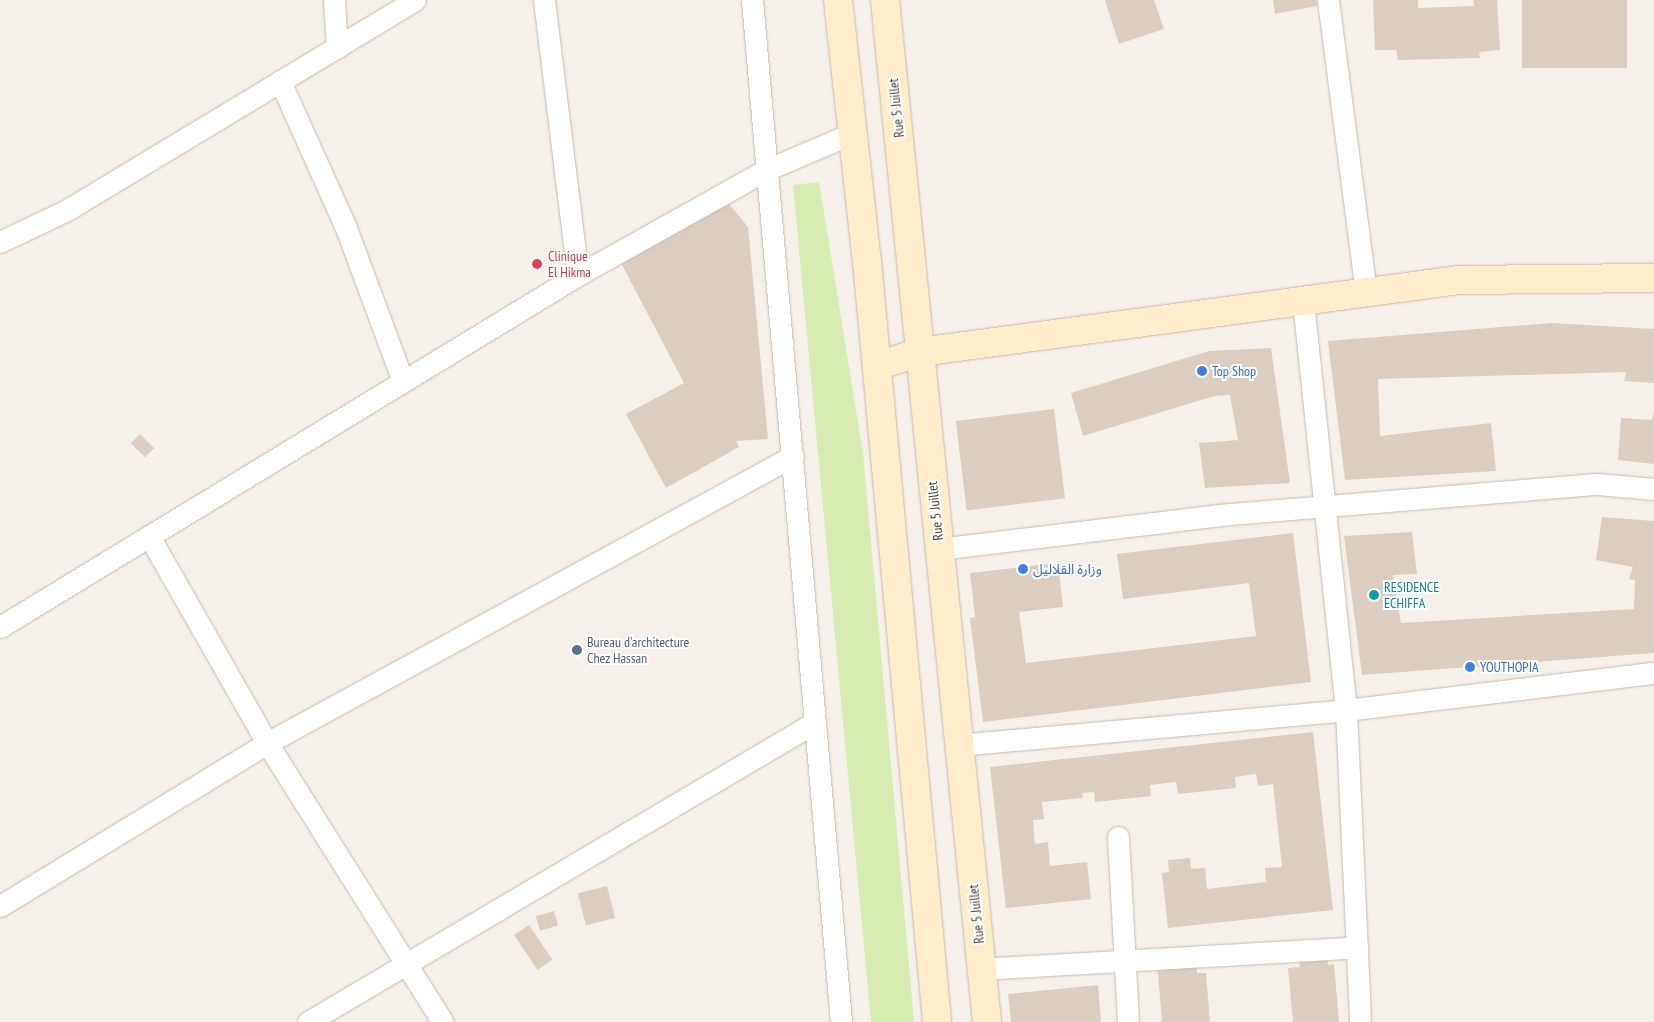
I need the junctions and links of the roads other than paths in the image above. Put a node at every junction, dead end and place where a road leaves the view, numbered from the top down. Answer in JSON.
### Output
{"nodes":[{"id":1,"x":334,"y":0,"type":"edge"},
{"id":2,"x":415,"y":0,"type":"edge"},
{"id":3,"x":544,"y":0,"type":"edge"},
{"id":4,"x":752,"y":0,"type":"edge"},
{"id":5,"x":838,"y":0,"type":"edge"},
{"id":6,"x":885,"y":0,"type":"edge"},
{"id":7,"x":1328,"y":0,"type":"edge"},
{"id":8,"x":337,"y":48,"type":"junction"},
{"id":9,"x":280,"y":81,"type":"junction"},
{"id":10,"x":853,"y":133,"type":"junction"},
{"id":11,"x":766,"y":170,"type":"junction"},
{"id":12,"x":0,"y":242,"type":"edge"},
{"id":13,"x":578,"y":275,"type":"junction"},
{"id":14,"x":1654,"y":278,"type":"edge"},
{"id":15,"x":1366,"y":292,"type":"junction"},
{"id":16,"x":1303,"y":301,"type":"junction"},
{"id":17,"x":920,"y":352,"type":"junction"},
{"id":18,"x":877,"y":366,"type":"junction"},
{"id":19,"x":403,"y":381,"type":"junction"},
{"id":20,"x":793,"y":456,"type":"junction"},
{"id":21,"x":1654,"y":489,"type":"edge"},
{"id":22,"x":1322,"y":506,"type":"junction"},
{"id":23,"x":148,"y":536,"type":"junction"},
{"id":24,"x":938,"y":549,"type":"junction"},
{"id":25,"x":0,"y":627,"type":"edge"},
{"id":26,"x":1654,"y":673,"type":"edge"},
{"id":27,"x":1346,"y":710,"type":"junction"},
{"id":28,"x":812,"y":724,"type":"junction"},
{"id":29,"x":267,"y":743,"type":"junction"},
{"id":30,"x":957,"y":745,"type":"junction"},
{"id":31,"x":1118,"y":837,"type":"dead end"},
{"id":32,"x":0,"y":906,"type":"edge"},
{"id":33,"x":1357,"y":947,"type":"junction"},
{"id":34,"x":406,"y":961,"type":"junction"},
{"id":35,"x":1125,"y":962,"type":"junction"},
{"id":36,"x":981,"y":969,"type":"junction"},
{"id":37,"x":308,"y":1022,"type":"edge"},
{"id":38,"x":443,"y":1022,"type":"edge"},
{"id":39,"x":841,"y":1022,"type":"edge"},
{"id":40,"x":937,"y":1022,"type":"edge"},
{"id":41,"x":987,"y":1022,"type":"edge"},
{"id":42,"x":1128,"y":1022,"type":"edge"},
{"id":43,"x":1360,"y":1022,"type":"edge"}],
"edges":[{"from":1,"to":8,"type":"street"},
{"from":2,"to":8,"type":"street"},
{"from":3,"to":13,"type":"street"},
{"from":4,"to":11,"type":"street"},
{"from":5,"to":10,"type":"main road"},
{"from":6,"to":17,"type":"main road","name":"Rue 5 Juillet"},
{"from":7,"to":15,"type":"street"},
{"from":8,"to":9,"type":"street"},
{"from":9,"to":12,"type":"street"},
{"from":9,"to":19,"type":"street"},
{"from":10,"to":11,"type":"street"},
{"from":10,"to":18,"type":"main road"},
{"from":11,"to":13,"type":"street"},
{"from":11,"to":20,"type":"street"},
{"from":13,"to":19,"type":"street"},
{"from":14,"to":15,"type":"main road"},
{"from":15,"to":16,"type":"main road"},
{"from":16,"to":17,"type":"main road"},
{"from":16,"to":22,"type":"street"},
{"from":17,"to":18,"type":"main road"},
{"from":17,"to":24,"type":"main road","name":"Rue 5 Juillet"},
{"from":18,"to":40,"type":"main road"},
{"from":19,"to":23,"type":"street"},
{"from":20,"to":28,"type":"street"},
{"from":20,"to":29,"type":"street"},
{"from":21,"to":22,"type":"street"},
{"from":22,"to":24,"type":"street"},
{"from":22,"to":27,"type":"street"},
{"from":23,"to":25,"type":"street"},
{"from":23,"to":29,"type":"street"},
{"from":24,"to":30,"type":"main road","name":"Rue 5 Juillet"},
{"from":26,"to":27,"type":"street"},
{"from":27,"to":30,"type":"street"},
{"from":27,"to":33,"type":"street"},
{"from":28,"to":34,"type":"street"},
{"from":28,"to":39,"type":"street"},
{"from":29,"to":32,"type":"street"},
{"from":29,"to":34,"type":"street"},
{"from":30,"to":36,"type":"main road","name":"Rue 5 Juillet"},
{"from":31,"to":35,"type":"street"},
{"from":33,"to":35,"type":"street"},
{"from":33,"to":43,"type":"street"},
{"from":34,"to":37,"type":"street"},
{"from":34,"to":38,"type":"street"},
{"from":35,"to":36,"type":"street"},
{"from":35,"to":42,"type":"street"},
{"from":36,"to":41,"type":"main road","name":"Rue 5 Juillet"}]}
